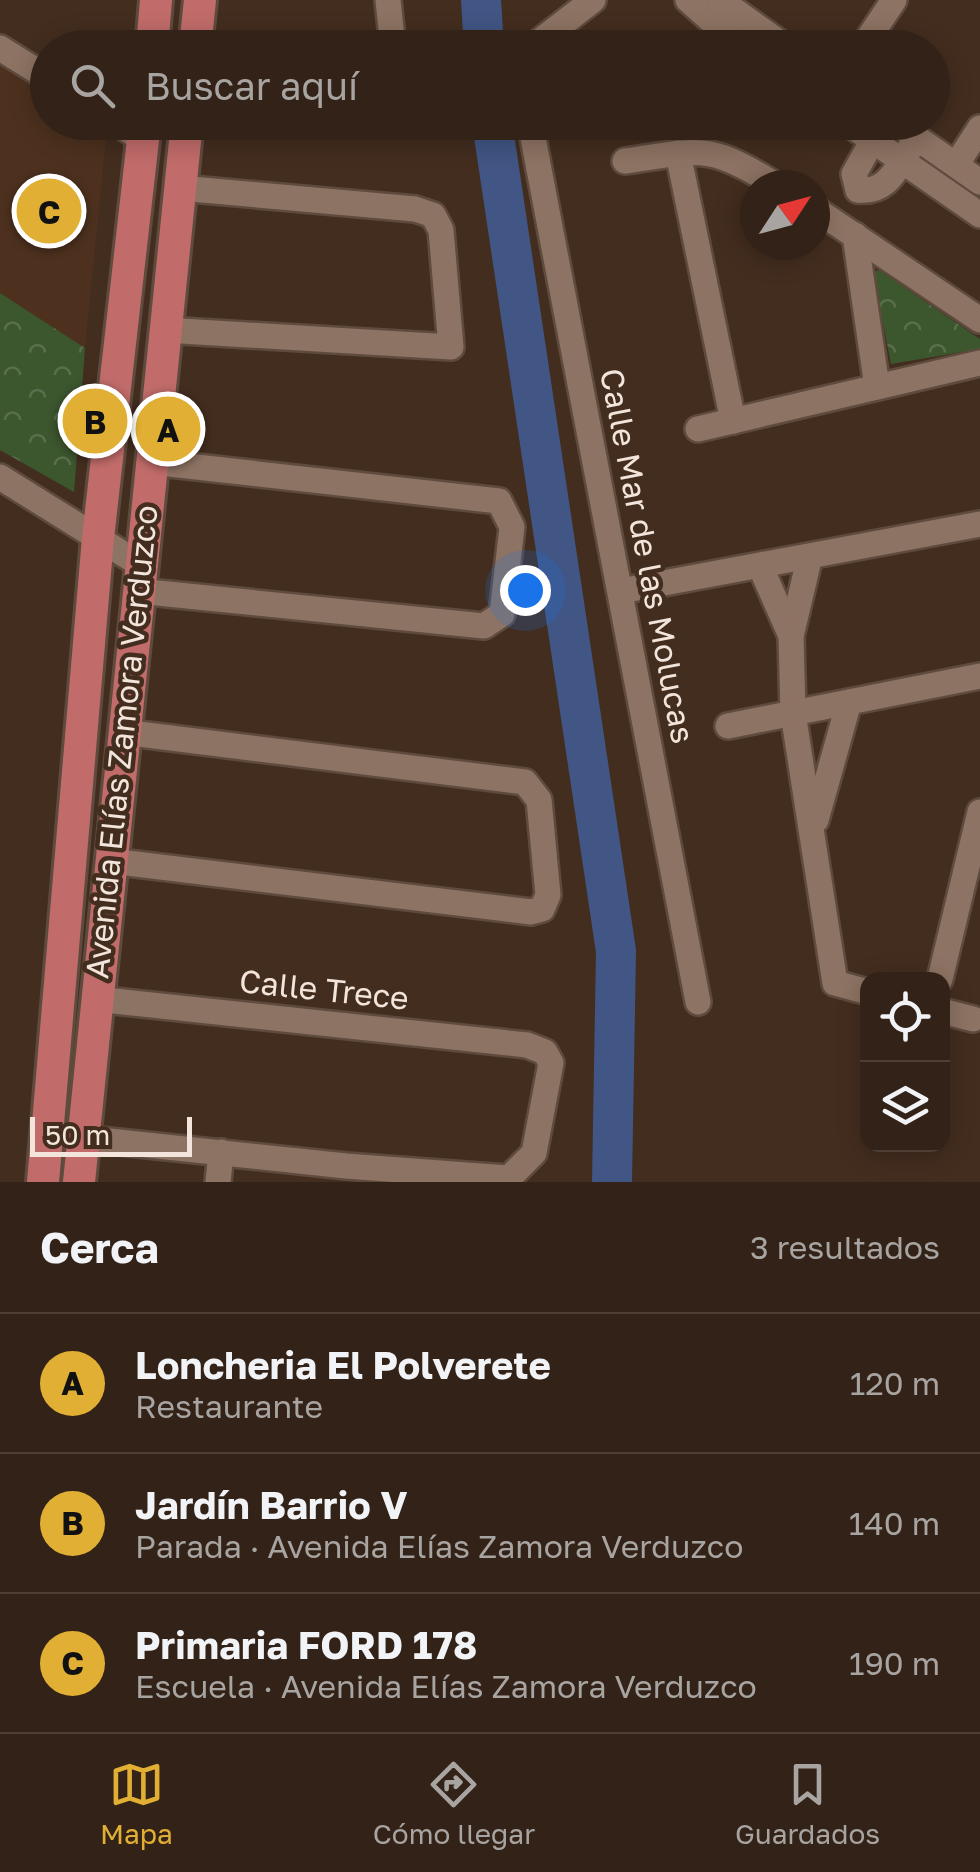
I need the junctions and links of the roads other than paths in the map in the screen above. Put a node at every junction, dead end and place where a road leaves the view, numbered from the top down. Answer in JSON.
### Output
{"nodes":[{"id":1,"x":156,"y":0,"type":"edge"},
{"id":2,"x":200,"y":0,"type":"edge"},
{"id":3,"x":388,"y":0,"type":"edge"},
{"id":4,"x":593,"y":0,"type":"edge"},
{"id":5,"x":688,"y":0,"type":"edge"},
{"id":6,"x":720,"y":0,"type":"edge"},
{"id":7,"x":894,"y":0,"type":"edge"},
{"id":8,"x":154,"y":30,"type":"edge"},
{"id":9,"x":197,"y":30,"type":"edge"},
{"id":10,"x":392,"y":30,"type":"edge"},
{"id":11,"x":554,"y":30,"type":"edge"},
{"id":12,"x":722,"y":30,"type":"edge"},
{"id":13,"x":762,"y":30,"type":"edge"},
{"id":14,"x":874,"y":30,"type":"edge"},
{"id":15,"x":0,"y":48,"type":"edge"},
{"id":16,"x":30,"y":67,"type":"edge"},
{"id":17,"x":980,"y":128,"type":"edge"},
{"id":18,"x":133,"y":140,"type":"edge"},
{"id":19,"x":185,"y":140,"type":"edge"},
{"id":20,"x":533,"y":140,"type":"edge"},
{"id":21,"x":873,"y":140,"type":"edge"},
{"id":22,"x":884,"y":140,"type":"edge"},
{"id":23,"x":916,"y":140,"type":"edge"},
{"id":24,"x":920,"y":140,"type":"edge"},
{"id":25,"x":678,"y":154,"type":"junction"},
{"id":26,"x":625,"y":161,"type":"dead end"},
{"id":27,"x":902,"y":161,"type":"junction"},
{"id":28,"x":956,"y":166,"type":"junction"},
{"id":29,"x":751,"y":170,"type":"edge"},
{"id":30,"x":980,"y":182,"type":"edge"},
{"id":31,"x":180,"y":188,"type":"junction"},
{"id":32,"x":858,"y":190,"type":"junction"},
{"id":33,"x":980,"y":215,"type":"edge"},
{"id":34,"x":835,"y":222,"type":"edge"},
{"id":35,"x":980,"y":320,"type":"edge"},
{"id":36,"x":165,"y":330,"type":"junction"},
{"id":37,"x":980,"y":362,"type":"edge"},
{"id":38,"x":877,"y":387,"type":"junction"},
{"id":39,"x":733,"y":420,"type":"junction"},
{"id":40,"x":698,"y":429,"type":"dead end"},
{"id":41,"x":152,"y":462,"type":"junction"},
{"id":42,"x":0,"y":477,"type":"edge"},
{"id":43,"x":980,"y":524,"type":"edge"},
{"id":44,"x":98,"y":538,"type":"junction"},
{"id":45,"x":809,"y":560,"type":"junction"},
{"id":46,"x":761,"y":568,"type":"junction"},
{"id":47,"x":139,"y":578,"type":"junction"},
{"id":48,"x":621,"y":591,"type":"junction"},
{"id":49,"x":790,"y":636,"type":"junction"},
{"id":50,"x":980,"y":676,"type":"edge"},
{"id":51,"x":850,"y":702,"type":"junction"},
{"id":52,"x":792,"y":713,"type":"junction"},
{"id":53,"x":728,"y":726,"type":"dead end"},
{"id":54,"x":123,"y":732,"type":"junction"},
{"id":55,"x":980,"y":812,"type":"edge"},
{"id":56,"x":814,"y":830,"type":"junction"},
{"id":57,"x":111,"y":862,"type":"junction"},
{"id":58,"x":942,"y":972,"type":"edge"},
{"id":59,"x":860,"y":990,"type":"edge"},
{"id":60,"x":95,"y":999,"type":"junction"},
{"id":61,"x":698,"y":1002,"type":"dead end"},
{"id":62,"x":950,"y":1013,"type":"edge"},
{"id":63,"x":973,"y":1019,"type":"dead end"},
{"id":64,"x":80,"y":1138,"type":"junction"},
{"id":65,"x":221,"y":1152,"type":"junction"},
{"id":66,"x":345,"y":1174,"type":"edge"},
{"id":67,"x":41,"y":1178,"type":"edge"},
{"id":68,"x":506,"y":1180,"type":"edge"},
{"id":69,"x":79,"y":1182,"type":"edge"},
{"id":70,"x":218,"y":1182,"type":"edge"}],
"edges":[{"from":1,"to":8,"type":"main road"},
{"from":2,"to":9,"type":"main road"},
{"from":3,"to":10,"type":"street"},
{"from":4,"to":11,"type":"street"},
{"from":5,"to":12,"type":"street"},
{"from":6,"to":13,"type":"street"},
{"from":7,"to":14,"type":"street"},
{"from":15,"to":16,"type":"street"},
{"from":17,"to":28,"type":"street"},
{"from":18,"to":44,"type":"main road","name":"Avenida Elías Zamora Verduzco"},
{"from":19,"to":31,"type":"main road","name":"Avenida Elías Zamora Verduzco"},
{"from":20,"to":48,"type":"street","name":"Calle Mar de las Molucas"},
{"from":21,"to":32,"type":"street"},
{"from":22,"to":27,"type":"street"},
{"from":23,"to":27,"type":"street"},
{"from":24,"to":28,"type":"street"},
{"from":25,"to":26,"type":"street"},
{"from":25,"to":29,"type":"street"},
{"from":25,"to":39,"type":"street"},
{"from":27,"to":32,"type":"street"},
{"from":27,"to":33,"type":"street"},
{"from":28,"to":30,"type":"street"},
{"from":31,"to":36,"type":"main road","name":"Avenida Elías Zamora Verduzco"},
{"from":31,"to":36,"type":"street"},
{"from":32,"to":34,"type":"street"},
{"from":34,"to":35,"type":"street"},
{"from":34,"to":38,"type":"street"},
{"from":36,"to":41,"type":"main road","name":"Avenida Elías Zamora Verduzco"},
{"from":37,"to":38,"type":"street"},
{"from":38,"to":39,"type":"street"},
{"from":39,"to":40,"type":"street"},
{"from":41,"to":47,"type":"main road","name":"Avenida Elías Zamora Verduzco"},
{"from":41,"to":47,"type":"street"},
{"from":42,"to":44,"type":"street"},
{"from":43,"to":45,"type":"street"},
{"from":44,"to":47,"type":"street"},
{"from":44,"to":67,"type":"main road","name":"Avenida Elías Zamora Verduzco"},
{"from":45,"to":46,"type":"street"},
{"from":45,"to":49,"type":"street"},
{"from":46,"to":48,"type":"street"},
{"from":46,"to":49,"type":"street"},
{"from":47,"to":54,"type":"main road","name":"Avenida Elías Zamora Verduzco"},
{"from":48,"to":61,"type":"street","name":"Calle Mar de las Molucas"},
{"from":49,"to":52,"type":"street"},
{"from":50,"to":51,"type":"street"},
{"from":51,"to":52,"type":"street"},
{"from":51,"to":56,"type":"street"},
{"from":52,"to":53,"type":"street"},
{"from":52,"to":56,"type":"street"},
{"from":54,"to":57,"type":"main road","name":"Avenida Elías Zamora Verduzco"},
{"from":54,"to":57,"type":"street"},
{"from":55,"to":58,"type":"street"},
{"from":56,"to":59,"type":"street"},
{"from":57,"to":60,"type":"main road","name":"Avenida Elías Zamora Verduzco"},
{"from":60,"to":64,"type":"main road","name":"Avenida Elías Zamora Verduzco"},
{"from":60,"to":68,"type":"street","name":"Calle Trece"},
{"from":62,"to":63,"type":"street"},
{"from":64,"to":65,"type":"street"},
{"from":64,"to":69,"type":"main road","name":"Avenida Elías Zamora Verduzco"},
{"from":65,"to":66,"type":"street"},
{"from":65,"to":70,"type":"street"},
{"from":66,"to":68,"type":"street"}]}
